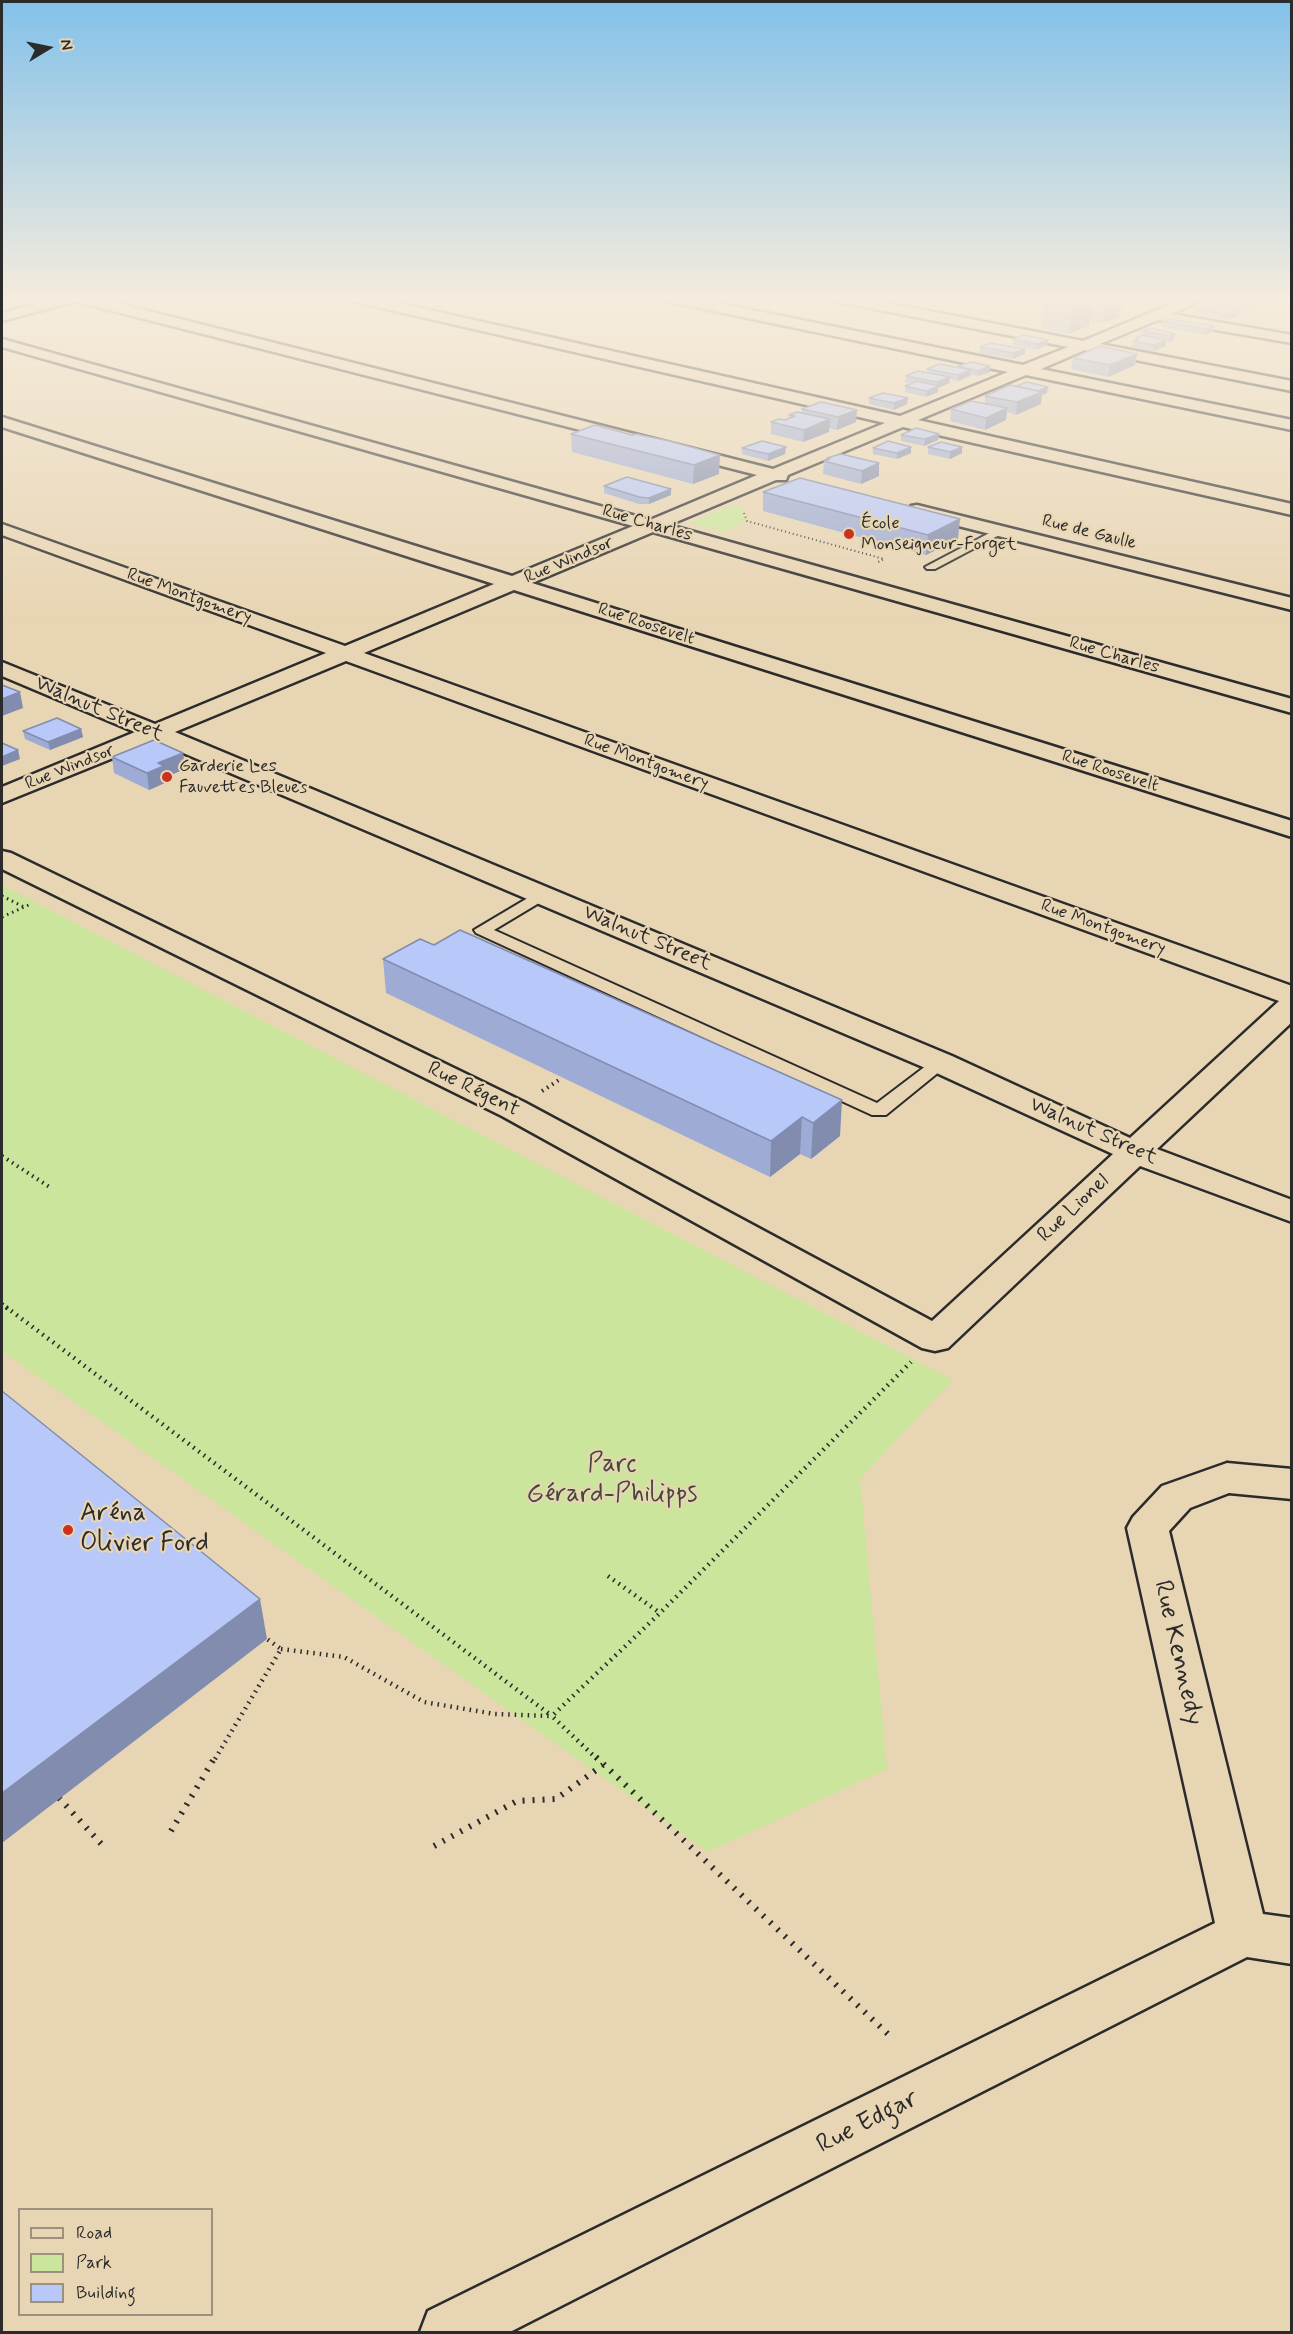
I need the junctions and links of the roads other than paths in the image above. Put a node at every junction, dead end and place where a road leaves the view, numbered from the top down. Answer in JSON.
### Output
{"nodes":[{"id":1,"x":223,"y":405,"type":"edge"},
{"id":2,"x":502,"y":405,"type":"edge"},
{"id":3,"x":826,"y":405,"type":"edge"},
{"id":4,"x":941,"y":405,"type":"edge"},
{"id":5,"x":1193,"y":405,"type":"edge"},
{"id":6,"x":2,"y":422,"type":"edge"},
{"id":7,"x":901,"y":422,"type":"junction"},
{"id":8,"x":1292,"y":425,"type":"edge"},
{"id":9,"x":774,"y":474,"type":"junction"},
{"id":10,"x":799,"y":480,"type":"edge"},
{"id":11,"x":895,"y":505,"type":"edge"},
{"id":12,"x":1292,"y":510,"type":"edge"},
{"id":13,"x":651,"y":525,"type":"junction"},
{"id":14,"x":2,"y":529,"type":"edge"},
{"id":15,"x":999,"y":531,"type":"junction"},
{"id":16,"x":931,"y":567,"type":"dead end"},
{"id":17,"x":515,"y":584,"type":"junction"},
{"id":18,"x":1292,"y":604,"type":"edge"},
{"id":19,"x":346,"y":654,"type":"junction"},
{"id":20,"x":2,"y":668,"type":"edge"},
{"id":21,"x":1292,"y":706,"type":"edge"},
{"id":22,"x":153,"y":734,"type":"junction"},
{"id":23,"x":2,"y":796,"type":"edge"},
{"id":24,"x":1292,"y":829,"type":"edge"},
{"id":25,"x":2,"y":859,"type":"edge"},
{"id":26,"x":543,"y":894,"type":"junction"},
{"id":27,"x":1292,"y":996,"type":"edge"},
{"id":28,"x":1292,"y":1005,"type":"edge"},
{"id":29,"x":941,"y":1063,"type":"junction"},
{"id":30,"x":1134,"y":1152,"type":"junction"},
{"id":31,"x":1292,"y":1212,"type":"edge"},
{"id":32,"x":926,"y":1347,"type":"joint"},
{"id":33,"x":1292,"y":1484,"type":"edge"},
{"id":34,"x":1267,"y":1937,"type":"edge"},
{"id":35,"x":449,"y":2332,"type":"edge"}],
"edges":[{"from":1,"to":13,"type":"street","name":"Rue Charles"},
{"from":2,"to":9,"type":"street"},
{"from":3,"to":7,"type":"street"},
{"from":4,"to":7,"type":"street","name":"Rue Windsor"},
{"from":5,"to":8,"type":"street"},
{"from":6,"to":17,"type":"street","name":"Rue Roosevelt"},
{"from":7,"to":9,"type":"street","name":"Rue Windsor"},
{"from":7,"to":12,"type":"street"},
{"from":9,"to":10,"type":"street"},
{"from":9,"to":13,"type":"street","name":"Rue Windsor"},
{"from":11,"to":15,"type":"street","name":"Rue de Gaulle"},
{"from":13,"to":17,"type":"street","name":"Rue Windsor"},
{"from":13,"to":21,"type":"street","name":"Rue Charles"},
{"from":14,"to":19,"type":"street","name":"Rue Montgomery"},
{"from":15,"to":16,"type":"lane"},
{"from":15,"to":18,"type":"street","name":"Rue de Gaulle"},
{"from":17,"to":19,"type":"street","name":"Rue Windsor"},
{"from":17,"to":24,"type":"street","name":"Rue Roosevelt"},
{"from":19,"to":22,"type":"street","name":"Rue Windsor"},
{"from":19,"to":27,"type":"street","name":"Rue Montgomery"},
{"from":20,"to":22,"type":"street","name":"Walnut Street"},
{"from":22,"to":23,"type":"street","name":"Rue Windsor"},
{"from":22,"to":26,"type":"street","name":"Walnut Street"},
{"from":25,"to":32,"type":"street","name":"Rue Régent"},
{"from":26,"to":29,"type":"street","name":"Walnut Street"},
{"from":26,"to":29,"type":"lane"},
{"from":28,"to":30,"type":"street","name":"Rue Lionel"},
{"from":29,"to":30,"type":"street","name":"Walnut Street"},
{"from":30,"to":31,"type":"street","name":"Walnut Street"},
{"from":30,"to":32,"type":"street","name":"Rue Lionel"},
{"from":33,"to":34,"type":"street","name":"Rue Kennedy"},
{"from":34,"to":35,"type":"street","name":"Rue Edgar"}]}
